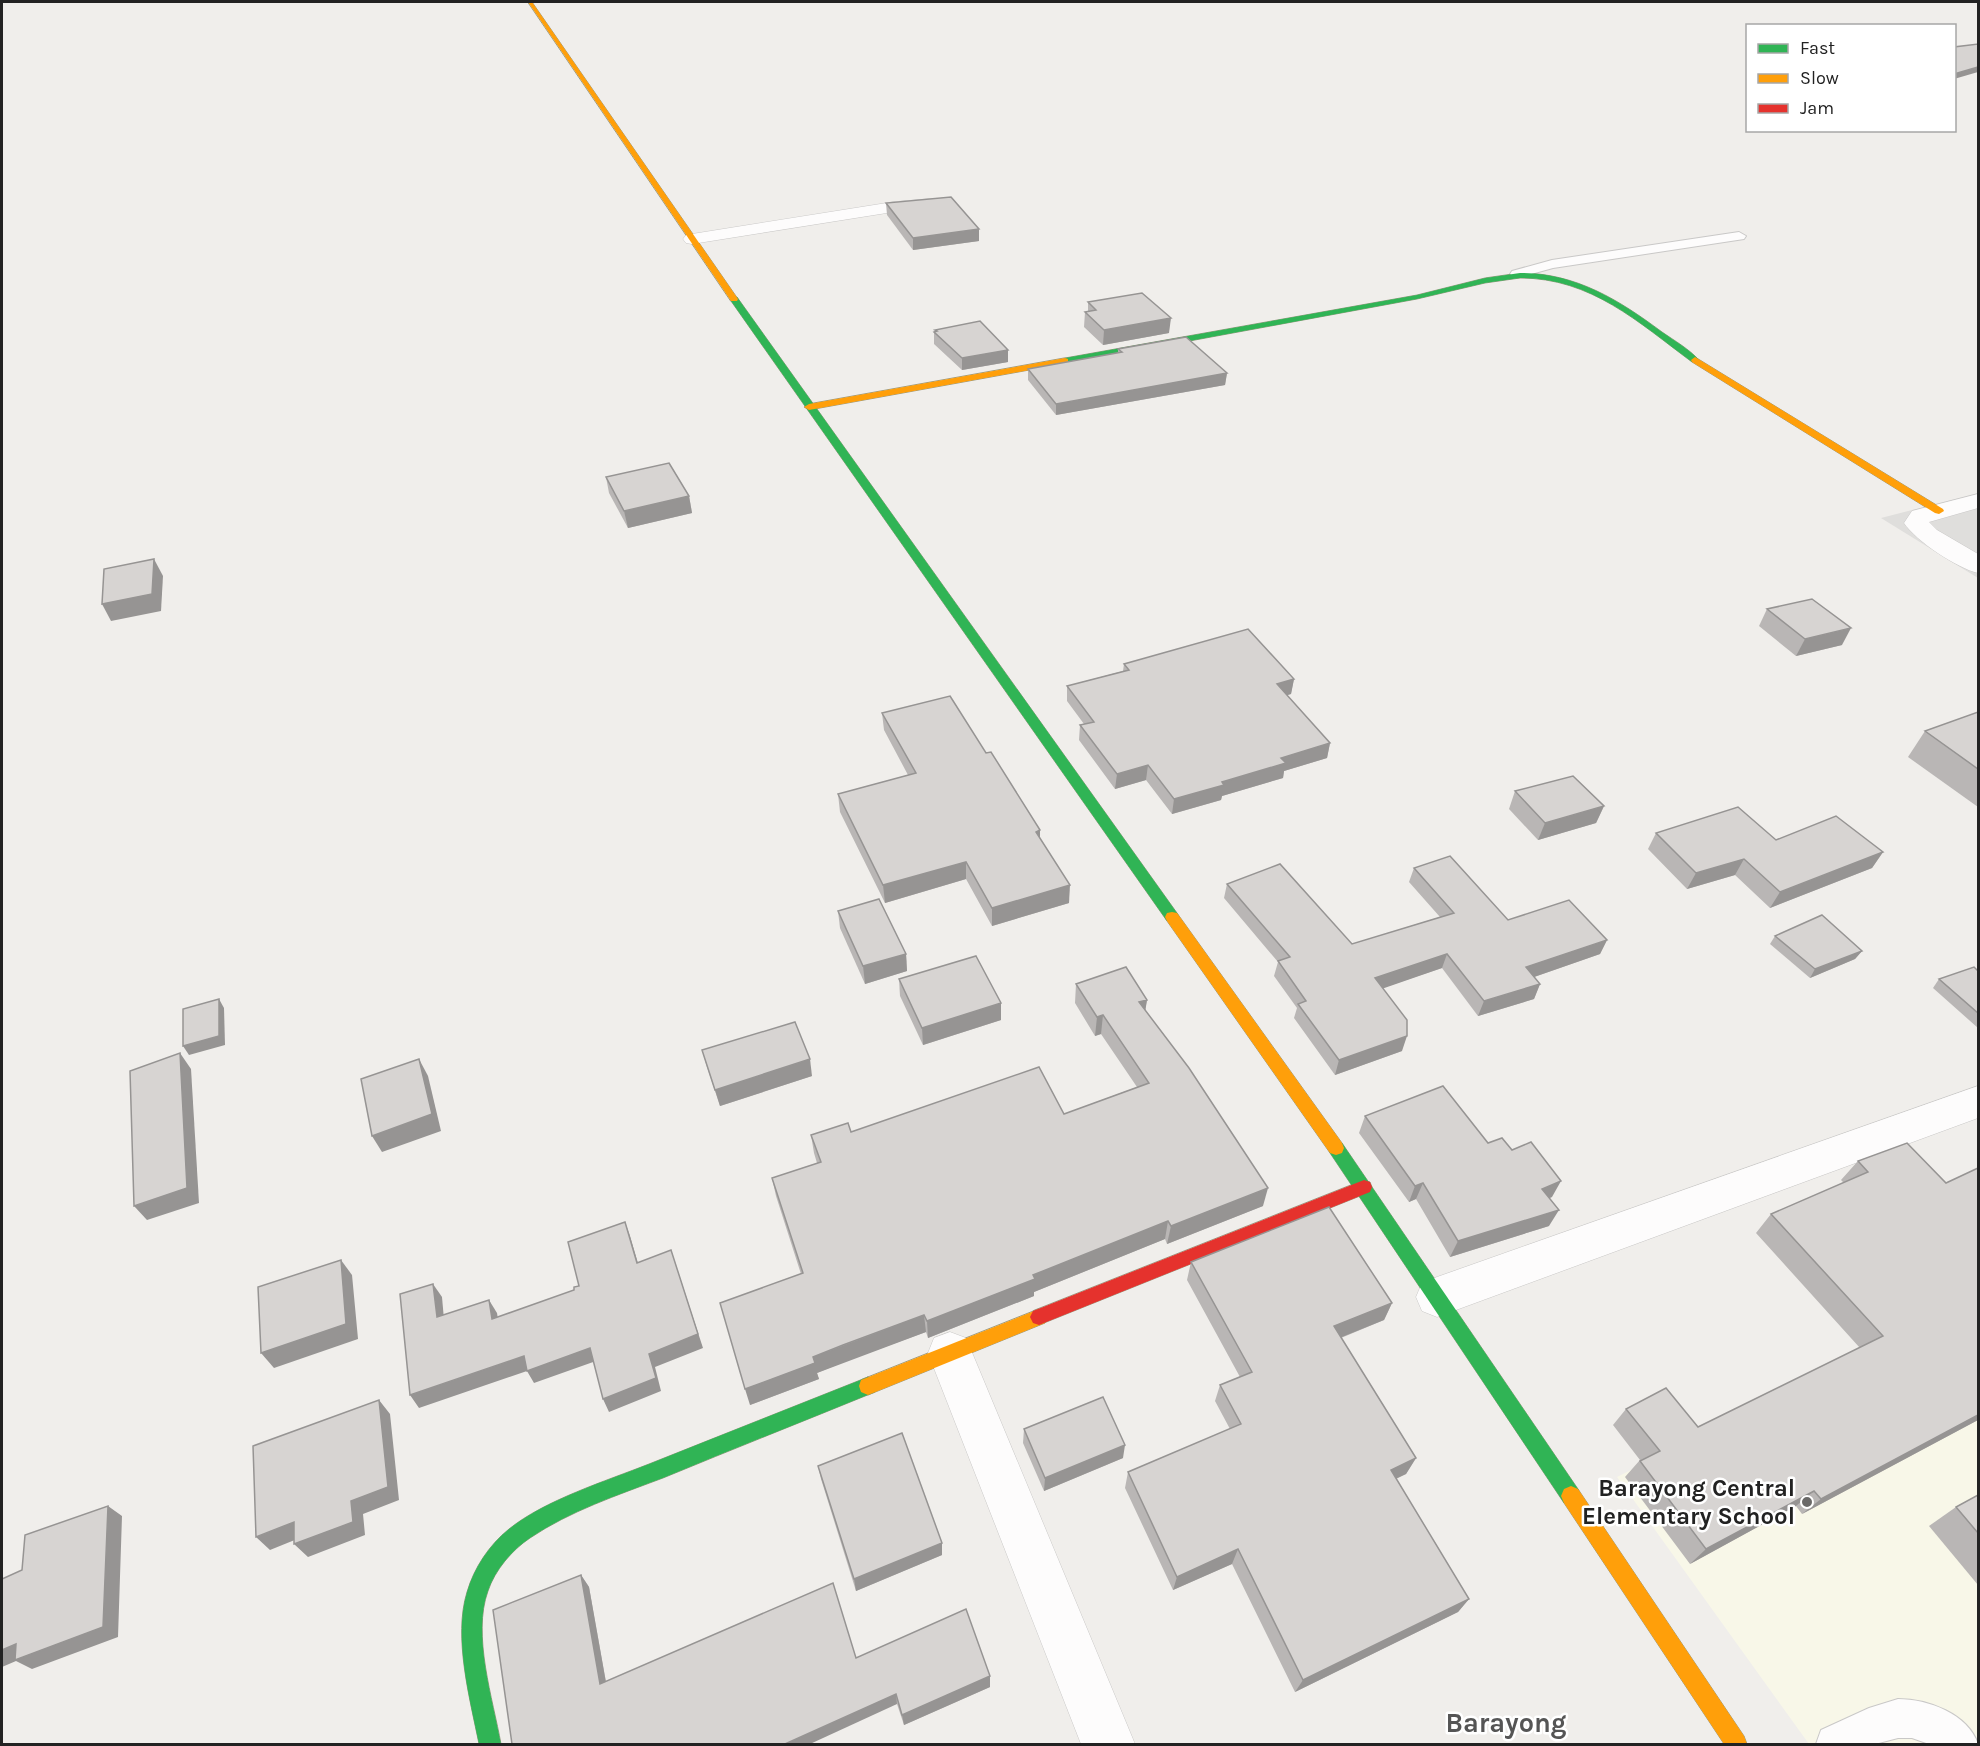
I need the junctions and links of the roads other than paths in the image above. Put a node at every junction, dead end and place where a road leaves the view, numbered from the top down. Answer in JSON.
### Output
{"nodes":[{"id":1,"x":530,"y":2,"type":"edge"},
{"id":2,"x":943,"y":203,"type":"edge"},
{"id":3,"x":1739,"y":237,"type":"dead end"},
{"id":4,"x":692,"y":239,"type":"junction"},
{"id":5,"x":1517,"y":274,"type":"junction"},
{"id":6,"x":809,"y":407,"type":"junction"},
{"id":7,"x":1978,"y":501,"type":"edge"},
{"id":8,"x":1939,"y":511,"type":"junction"},
{"id":9,"x":1978,"y":565,"type":"edge"},
{"id":10,"x":1978,"y":1102,"type":"edge"},
{"id":11,"x":1364,"y":1187,"type":"junction"},
{"id":12,"x":1437,"y":1297,"type":"junction"},
{"id":13,"x":950,"y":1353,"type":"junction"},
{"id":14,"x":490,"y":1744,"type":"edge"},
{"id":15,"x":1108,"y":1744,"type":"edge"},
{"id":16,"x":1736,"y":1744,"type":"edge"},
{"id":17,"x":1835,"y":1744,"type":"edge"},
{"id":18,"x":1959,"y":1744,"type":"edge"}],
"edges":[{"from":1,"to":4,"type":"street"},
{"from":2,"to":4,"type":"street"},
{"from":3,"to":5,"type":"lane"},
{"from":4,"to":6,"type":"street"},
{"from":5,"to":6,"type":"street"},
{"from":5,"to":8,"type":"street"},
{"from":6,"to":11,"type":"street"},
{"from":7,"to":8,"type":"street"},
{"from":8,"to":9,"type":"street"},
{"from":10,"to":12,"type":"street"},
{"from":11,"to":12,"type":"street"},
{"from":11,"to":13,"type":"street"},
{"from":12,"to":16,"type":"street"},
{"from":13,"to":14,"type":"street"},
{"from":13,"to":15,"type":"street"},
{"from":17,"to":18,"type":"lane"}]}
